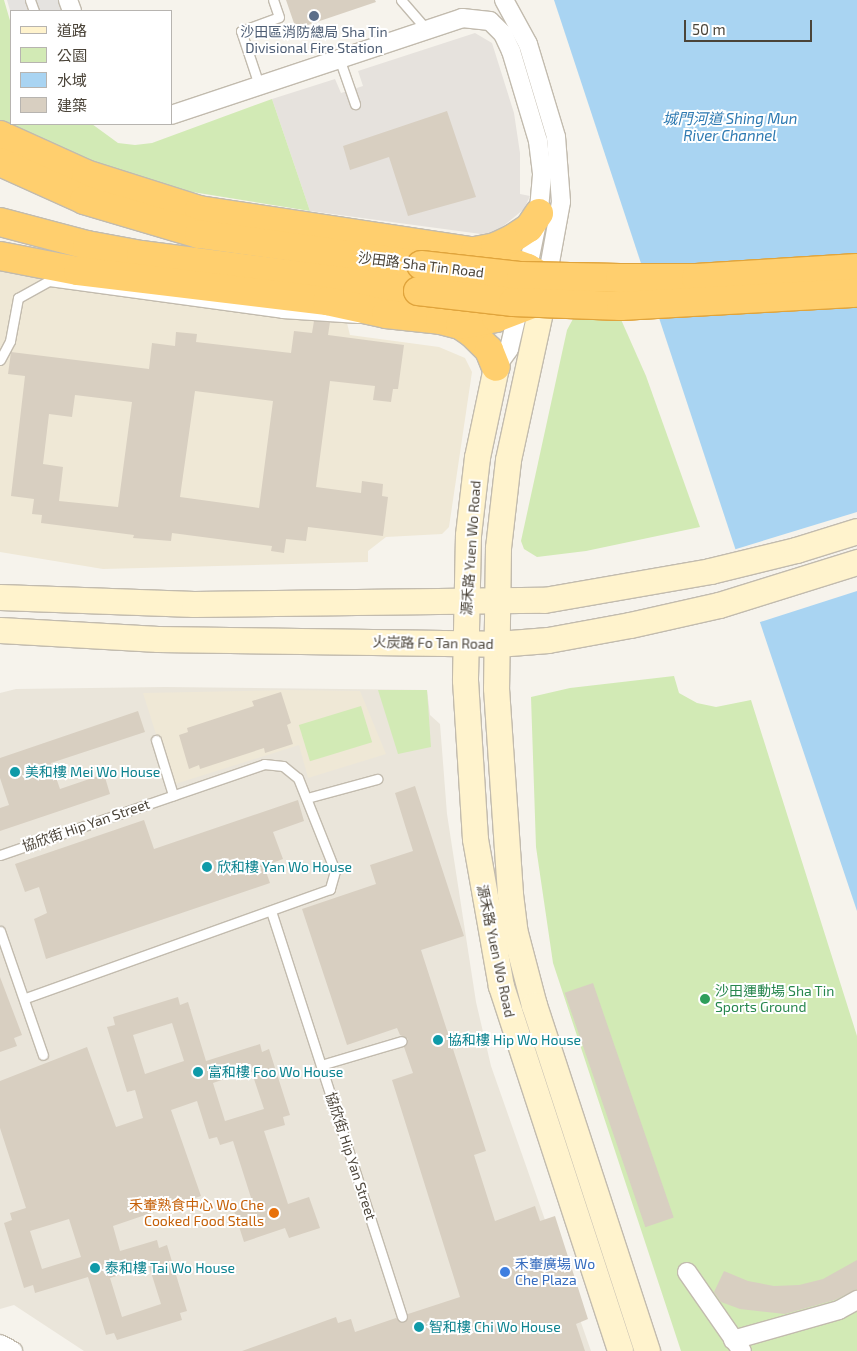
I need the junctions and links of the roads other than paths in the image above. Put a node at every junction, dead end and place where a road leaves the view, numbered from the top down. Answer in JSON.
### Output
{"nodes":[{"id":1,"x":274,"y":0,"type":"edge"},
{"id":2,"x":401,"y":0,"type":"edge"},
{"id":3,"x":493,"y":0,"type":"edge"},
{"id":4,"x":507,"y":4,"type":"edge"},
{"id":5,"x":426,"y":29,"type":"junction"},
{"id":6,"x":339,"y":58,"type":"junction"},
{"id":7,"x":259,"y":85,"type":"junction"},
{"id":8,"x":356,"y":104,"type":"dead end"},
{"id":9,"x":172,"y":115,"type":"edge"},
{"id":10,"x":0,"y":135,"type":"edge"},
{"id":11,"x":0,"y":162,"type":"edge"},
{"id":12,"x":539,"y":213,"type":"junction"},
{"id":13,"x":0,"y":222,"type":"edge"},
{"id":14,"x":474,"y":251,"type":"junction"},
{"id":15,"x":427,"y":255,"type":"junction"},
{"id":16,"x":0,"y":256,"type":"edge"},
{"id":17,"x":857,"y":268,"type":"edge"},
{"id":18,"x":534,"y":289,"type":"junction"},
{"id":19,"x":857,"y":293,"type":"edge"},
{"id":20,"x":417,"y":304,"type":"junction"},
{"id":21,"x":386,"y":314,"type":"junction"},
{"id":22,"x":460,"y":325,"type":"junction"},
{"id":23,"x":0,"y":360,"type":"edge"},
{"id":24,"x":496,"y":367,"type":"junction"},
{"id":25,"x":857,"y":531,"type":"edge"},
{"id":26,"x":857,"y":562,"type":"edge"},
{"id":27,"x":0,"y":597,"type":"edge"},
{"id":28,"x":466,"y":601,"type":"junction"},
{"id":29,"x":496,"y":602,"type":"junction"},
{"id":30,"x":0,"y":630,"type":"edge"},
{"id":31,"x":465,"y":643,"type":"junction"},
{"id":32,"x":497,"y":644,"type":"junction"},
{"id":33,"x":156,"y":740,"type":"dead end"},
{"id":34,"x":378,"y":779,"type":"dead end"},
{"id":35,"x":173,"y":795,"type":"junction"},
{"id":36,"x":307,"y":798,"type":"junction"},
{"id":37,"x":0,"y":855,"type":"edge"},
{"id":38,"x":271,"y":911,"type":"junction"},
{"id":39,"x":0,"y":931,"type":"edge"},
{"id":40,"x":25,"y":998,"type":"junction"},
{"id":41,"x":402,"y":1040,"type":"dead end"},
{"id":42,"x":43,"y":1055,"type":"dead end"},
{"id":43,"x":321,"y":1065,"type":"junction"},
{"id":44,"x":687,"y":1272,"type":"dead end"},
{"id":45,"x":857,"y":1300,"type":"edge"},
{"id":46,"x":402,"y":1316,"type":"dead end"},
{"id":47,"x":0,"y":1344,"type":"edge"},
{"id":48,"x":738,"y":1346,"type":"edge"},
{"id":49,"x":13,"y":1351,"type":"edge"},
{"id":50,"x":620,"y":1351,"type":"edge"},
{"id":51,"x":647,"y":1351,"type":"edge"}],
"edges":[{"from":1,"to":7,"type":"lane"},
{"from":2,"to":5,"type":"lane"},
{"from":3,"to":4,"type":"lane"},
{"from":4,"to":18,"type":"street","name":"源禾路 Yuen Wo Road"},
{"from":5,"to":6,"type":"street","name":"源禾路 Yuen Wo Road"},
{"from":5,"to":12,"type":"street","name":"源禾路 Yuen Wo Road"},
{"from":6,"to":7,"type":"street","name":"源禾路 Yuen Wo Road"},
{"from":6,"to":8,"type":"lane"},
{"from":7,"to":9,"type":"street","name":"源禾路 Yuen Wo Road"},
{"from":10,"to":15,"type":"highway"},
{"from":11,"to":15,"type":"highway","name":"沙田路 Sha Tin Road"},
{"from":12,"to":14,"type":"highway"},
{"from":12,"to":18,"type":"street","name":"源禾路 Yuen Wo Road"},
{"from":13,"to":20,"type":"highway","name":"沙田路 Sha Tin Road"},
{"from":14,"to":15,"type":"highway"},
{"from":14,"to":18,"type":"highway"},
{"from":15,"to":17,"type":"highway","name":"沙田路 Sha Tin Road","bridge":true},
{"from":15,"to":20,"type":"highway"},
{"from":16,"to":21,"type":"highway"},
{"from":18,"to":22,"type":"highway"},
{"from":18,"to":24,"type":"street","name":"源禾路 Yuen Wo Road"},
{"from":18,"to":29,"type":"main road","name":"源禾路 Yuen Wo Road"},
{"from":19,"to":20,"type":"highway","name":"沙田路 Sha Tin Road","bridge":true},
{"from":20,"to":21,"type":"highway"},
{"from":20,"to":22,"type":"highway"},
{"from":21,"to":23,"type":"lane"},
{"from":22,"to":24,"type":"highway"},
{"from":24,"to":28,"type":"main road","name":"源禾路 Yuen Wo Road"},
{"from":25,"to":29,"type":"main road"},
{"from":26,"to":32,"type":"main road","name":"火炭路 Fo Tan Road"},
{"from":27,"to":28,"type":"main road"},
{"from":28,"to":29,"type":"main road"},
{"from":28,"to":31,"type":"main road","name":"源禾路 Yuen Wo Road"},
{"from":29,"to":32,"type":"main road","name":"源禾路 Yuen Wo Road"},
{"from":30,"to":31,"type":"main road","name":"火炭路 Fo Tan Road"},
{"from":31,"to":32,"type":"main road","name":"火炭路 Fo Tan Road"},
{"from":31,"to":50,"type":"main road","name":"源禾路 Yuen Wo Road"},
{"from":32,"to":51,"type":"main road","name":"源禾路 Yuen Wo Road"},
{"from":33,"to":35,"type":"lane"},
{"from":34,"to":36,"type":"lane"},
{"from":35,"to":36,"type":"lane","name":"協欣街 Hip Yan Street"},
{"from":35,"to":37,"type":"lane","name":"協欣街 Hip Yan Street"},
{"from":36,"to":38,"type":"lane","name":"協欣街 Hip Yan Street"},
{"from":38,"to":40,"type":"lane","name":"協欣街 Hip Yan Street"},
{"from":38,"to":43,"type":"lane","name":"協欣街 Hip Yan Street"},
{"from":39,"to":40,"type":"lane"},
{"from":40,"to":42,"type":"lane"},
{"from":41,"to":43,"type":"lane"},
{"from":43,"to":46,"type":"lane","name":"協欣街 Hip Yan Street"},
{"from":44,"to":48,"type":"street"},
{"from":45,"to":48,"type":"street"},
{"from":47,"to":49,"type":"street"}]}
